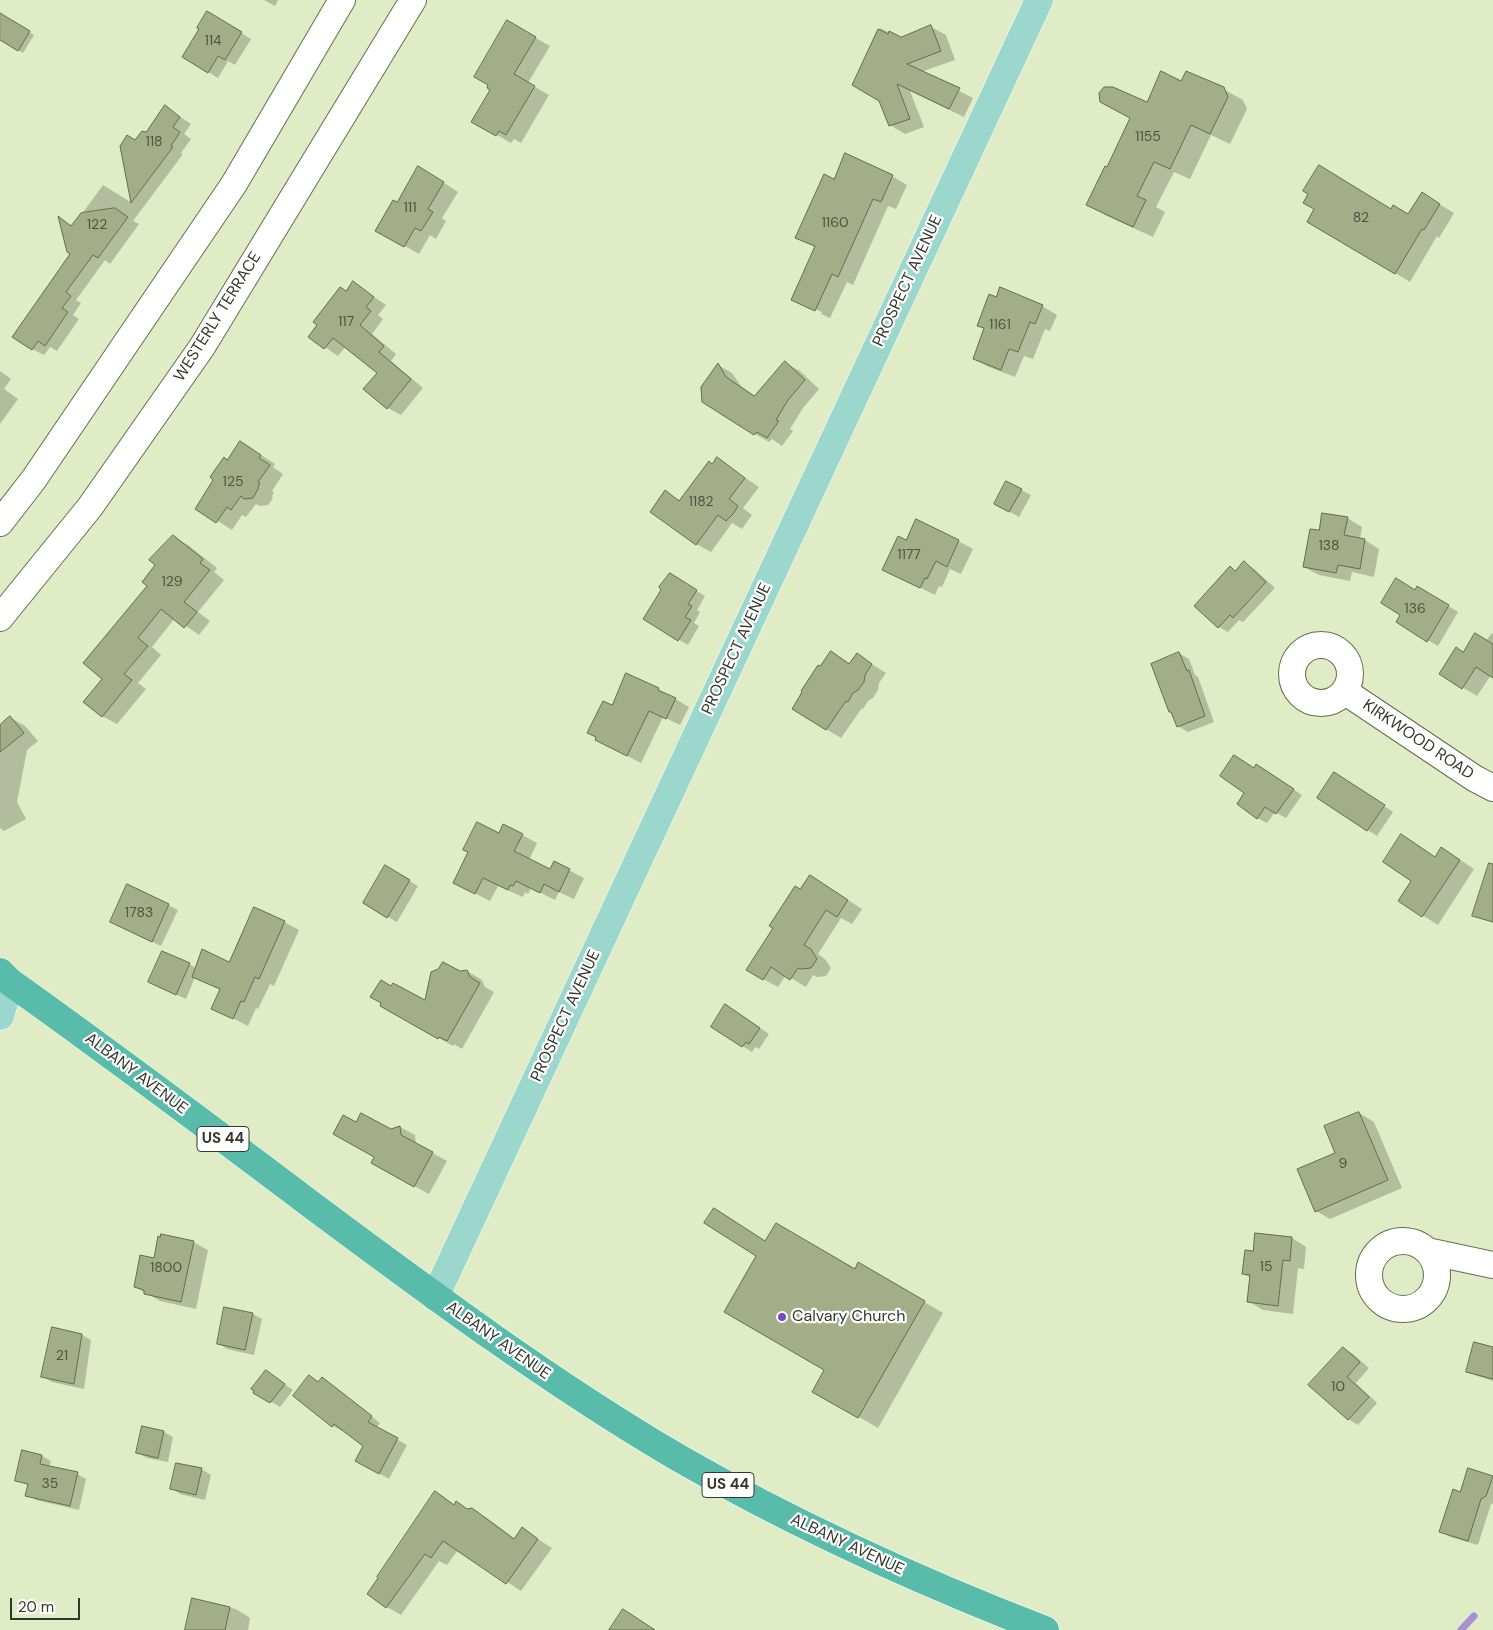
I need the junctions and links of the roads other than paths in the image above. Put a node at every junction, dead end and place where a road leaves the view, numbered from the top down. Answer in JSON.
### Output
{"nodes":[{"id":1,"x":342,"y":0,"type":"edge"},
{"id":2,"x":413,"y":0,"type":"edge"},
{"id":3,"x":1039,"y":0,"type":"edge"},
{"id":4,"x":0,"y":522,"type":"edge"},
{"id":5,"x":0,"y":618,"type":"edge"},
{"id":6,"x":1344,"y":691,"type":"dead end"},
{"id":7,"x":1493,"y":788,"type":"edge"},
{"id":8,"x":5,"y":977,"type":"edge"},
{"id":9,"x":0,"y":1016,"type":"edge"},
{"id":10,"x":1427,"y":1251,"type":"dead end"},
{"id":11,"x":1493,"y":1265,"type":"edge"},
{"id":12,"x":436,"y":1297,"type":"junction"},
{"id":13,"x":1045,"y":1630,"type":"edge"}],
"edges":[{"from":1,"to":4,"type":"street"},
{"from":2,"to":5,"type":"street","name":"WESTERLY TERRACE"},
{"from":3,"to":12,"type":"main road","name":"PROSPECT AVENUE"},
{"from":6,"to":7,"type":"street","name":"KIRKWOOD ROAD"},
{"from":8,"to":9,"type":"main road"},
{"from":8,"to":12,"type":"highway","name":"ALBANY AVENUE","number":"US 44"},
{"from":10,"to":11,"type":"street"},
{"from":12,"to":13,"type":"highway","name":"ALBANY AVENUE","number":"US 44"}]}
